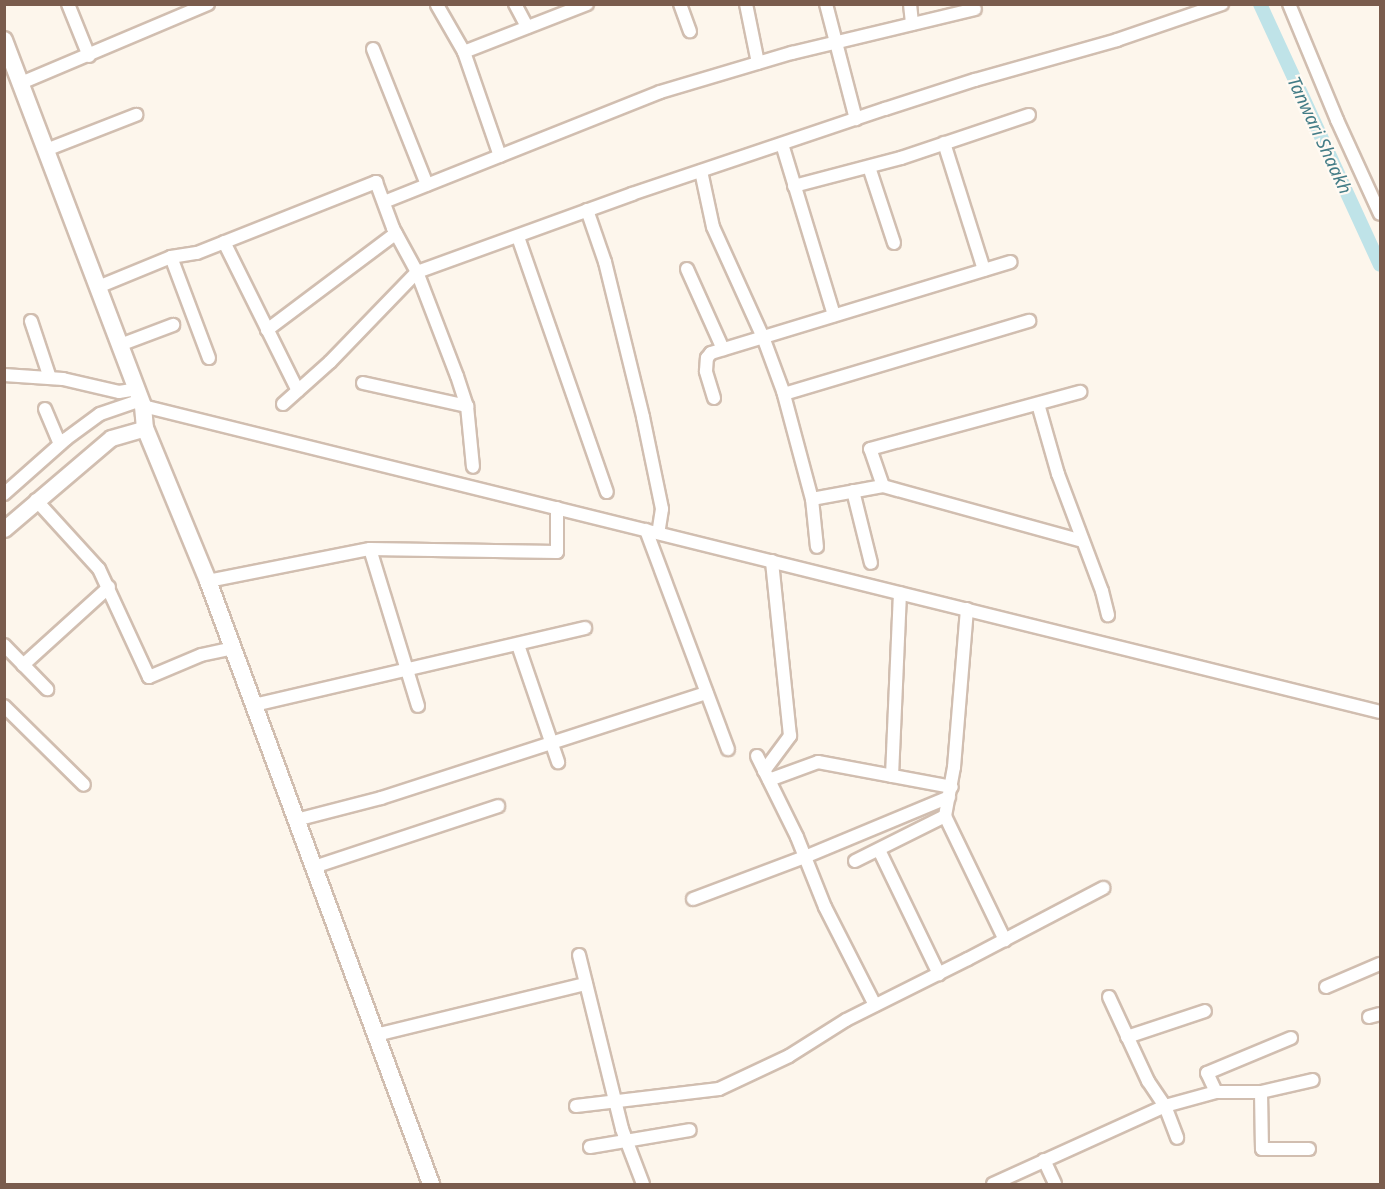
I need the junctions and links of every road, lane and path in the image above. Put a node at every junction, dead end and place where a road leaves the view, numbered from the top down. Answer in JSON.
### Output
{"nodes":[{"id":1,"x":68,"y":4,"type":"edge"},
{"id":2,"x":208,"y":4,"type":"edge"},
{"id":3,"x":515,"y":4,"type":"edge"},
{"id":4,"x":587,"y":4,"type":"edge"},
{"id":5,"x":681,"y":4,"type":"edge"},
{"id":6,"x":746,"y":4,"type":"edge"},
{"id":7,"x":826,"y":4,"type":"edge"},
{"id":8,"x":910,"y":4,"type":"edge"},
{"id":9,"x":1222,"y":4,"type":"edge"},
{"id":10,"x":1289,"y":4,"type":"edge"},
{"id":11,"x":437,"y":5,"type":"edge"},
{"id":12,"x":975,"y":9,"type":"dead end"},
{"id":13,"x":912,"y":24,"type":"junction"},
{"id":14,"x":527,"y":27,"type":"junction"},
{"id":15,"x":690,"y":31,"type":"dead end"},
{"id":16,"x":4,"y":40,"type":"edge"},
{"id":17,"x":834,"y":43,"type":"junction"},
{"id":18,"x":373,"y":49,"type":"dead end"},
{"id":19,"x":464,"y":52,"type":"junction"},
{"id":20,"x":89,"y":56,"type":"junction"},
{"id":21,"x":758,"y":63,"type":"junction"},
{"id":22,"x":21,"y":83,"type":"junction"},
{"id":23,"x":136,"y":115,"type":"dead end"},
{"id":24,"x":1029,"y":115,"type":"dead end"},
{"id":25,"x":856,"y":118,"type":"junction"},
{"id":26,"x":944,"y":143,"type":"junction"},
{"id":27,"x":782,"y":144,"type":"junction"},
{"id":28,"x":46,"y":150,"type":"junction"},
{"id":29,"x":500,"y":156,"type":"junction"},
{"id":30,"x":869,"y":167,"type":"junction"},
{"id":31,"x":701,"y":171,"type":"junction"},
{"id":32,"x":427,"y":185,"type":"junction"},
{"id":33,"x":795,"y":186,"type":"junction"},
{"id":34,"x":384,"y":202,"type":"junction"},
{"id":35,"x":587,"y":210,"type":"junction"},
{"id":36,"x":1380,"y":214,"type":"edge"},
{"id":37,"x":396,"y":233,"type":"junction"},
{"id":38,"x":518,"y":237,"type":"junction"},
{"id":39,"x":225,"y":242,"type":"junction"},
{"id":40,"x":894,"y":243,"type":"dead end"},
{"id":41,"x":171,"y":257,"type":"junction"},
{"id":42,"x":1011,"y":262,"type":"dead end"},
{"id":43,"x":687,"y":269,"type":"dead end"},
{"id":44,"x":984,"y":270,"type":"junction"},
{"id":45,"x":417,"y":272,"type":"junction"},
{"id":46,"x":98,"y":287,"type":"junction"},
{"id":47,"x":834,"y":315,"type":"junction"},
{"id":48,"x":32,"y":321,"type":"dead end"},
{"id":49,"x":1029,"y":321,"type":"dead end"},
{"id":50,"x":173,"y":325,"type":"dead end"},
{"id":51,"x":267,"y":330,"type":"junction"},
{"id":52,"x":763,"y":337,"type":"junction"},
{"id":53,"x":120,"y":345,"type":"junction"},
{"id":54,"x":723,"y":349,"type":"junction"},
{"id":55,"x":209,"y":358,"type":"dead end"},
{"id":56,"x":4,"y":375,"type":"edge"},
{"id":57,"x":50,"y":378,"type":"junction"},
{"id":58,"x":363,"y":383,"type":"dead end"},
{"id":59,"x":298,"y":391,"type":"junction"},
{"id":60,"x":1080,"y":392,"type":"dead end"},
{"id":61,"x":784,"y":394,"type":"junction"},
{"id":62,"x":140,"y":398,"type":"junction"},
{"id":63,"x":714,"y":398,"type":"dead end"},
{"id":64,"x":283,"y":404,"type":"dead end"},
{"id":65,"x":1038,"y":404,"type":"junction"},
{"id":66,"x":467,"y":406,"type":"junction"},
{"id":67,"x":45,"y":409,"type":"dead end"},
{"id":68,"x":145,"y":428,"type":"junction"},
{"id":69,"x":60,"y":444,"type":"junction"},
{"id":70,"x":473,"y":467,"type":"dead end"},
{"id":71,"x":884,"y":486,"type":"junction"},
{"id":72,"x":853,"y":491,"type":"junction"},
{"id":73,"x":607,"y":492,"type":"dead end"},
{"id":74,"x":4,"y":494,"type":"edge"},
{"id":75,"x":812,"y":499,"type":"junction"},
{"id":76,"x":36,"y":500,"type":"junction"},
{"id":77,"x":557,"y":508,"type":"junction"},
{"id":78,"x":4,"y":530,"type":"edge"},
{"id":79,"x":652,"y":532,"type":"junction"},
{"id":80,"x":1083,"y":541,"type":"junction"},
{"id":81,"x":817,"y":547,"type":"dead end"},
{"id":82,"x":370,"y":549,"type":"junction"},
{"id":83,"x":772,"y":561,"type":"junction"},
{"id":84,"x":871,"y":563,"type":"dead end"},
{"id":85,"x":208,"y":581,"type":"junction"},
{"id":86,"x":109,"y":587,"type":"junction"},
{"id":87,"x":900,"y":593,"type":"junction"},
{"id":88,"x":967,"y":609,"type":"junction"},
{"id":89,"x":1108,"y":615,"type":"dead end"},
{"id":90,"x":585,"y":628,"type":"dead end"},
{"id":91,"x":4,"y":645,"type":"edge"},
{"id":92,"x":518,"y":645,"type":"junction"},
{"id":93,"x":233,"y":648,"type":"junction"},
{"id":94,"x":23,"y":665,"type":"junction"},
{"id":95,"x":406,"y":668,"type":"junction"},
{"id":96,"x":47,"y":689,"type":"dead end"},
{"id":97,"x":707,"y":693,"type":"junction"},
{"id":98,"x":254,"y":705,"type":"junction"},
{"id":99,"x":418,"y":705,"type":"dead end"},
{"id":100,"x":4,"y":706,"type":"edge"},
{"id":101,"x":1380,"y":711,"type":"edge"},
{"id":102,"x":550,"y":743,"type":"junction"},
{"id":103,"x":728,"y":749,"type":"dead end"},
{"id":104,"x":757,"y":756,"type":"dead end"},
{"id":105,"x":558,"y":762,"type":"dead end"},
{"id":106,"x":766,"y":776,"type":"junction"},
{"id":107,"x":892,"y":776,"type":"junction"},
{"id":108,"x":84,"y":785,"type":"dead end"},
{"id":109,"x":951,"y":792,"type":"junction"},
{"id":110,"x":498,"y":806,"type":"dead end"},
{"id":111,"x":945,"y":816,"type":"junction"},
{"id":112,"x":296,"y":820,"type":"junction"},
{"id":113,"x":879,"y":850,"type":"junction"},
{"id":114,"x":805,"y":857,"type":"junction"},
{"id":115,"x":855,"y":861,"type":"dead end"},
{"id":116,"x":314,"y":867,"type":"junction"},
{"id":117,"x":1103,"y":888,"type":"dead end"},
{"id":118,"x":693,"y":898,"type":"dead end"},
{"id":119,"x":1005,"y":940,"type":"junction"},
{"id":120,"x":579,"y":955,"type":"dead end"},
{"id":121,"x":1380,"y":964,"type":"edge"},
{"id":122,"x":939,"y":974,"type":"junction"},
{"id":123,"x":586,"y":984,"type":"junction"},
{"id":124,"x":1326,"y":987,"type":"dead end"},
{"id":125,"x":1108,"y":997,"type":"dead end"},
{"id":126,"x":874,"y":1005,"type":"junction"},
{"id":127,"x":1205,"y":1011,"type":"dead end"},
{"id":128,"x":375,"y":1035,"type":"junction"},
{"id":129,"x":1127,"y":1037,"type":"junction"},
{"id":130,"x":1291,"y":1038,"type":"dead end"},
{"id":131,"x":1313,"y":1080,"type":"dead end"},
{"id":132,"x":1216,"y":1092,"type":"junction"},
{"id":133,"x":1261,"y":1092,"type":"junction"},
{"id":134,"x":615,"y":1102,"type":"junction"},
{"id":135,"x":576,"y":1106,"type":"dead end"},
{"id":136,"x":1165,"y":1106,"type":"junction"},
{"id":137,"x":690,"y":1130,"type":"dead end"},
{"id":138,"x":1177,"y":1138,"type":"dead end"},
{"id":139,"x":626,"y":1141,"type":"junction"},
{"id":140,"x":590,"y":1147,"type":"dead end"},
{"id":141,"x":1309,"y":1149,"type":"dead end"},
{"id":142,"x":1044,"y":1160,"type":"junction"},
{"id":143,"x":430,"y":1185,"type":"edge"},
{"id":144,"x":642,"y":1185,"type":"edge"},
{"id":145,"x":993,"y":1185,"type":"edge"},
{"id":146,"x":1055,"y":1185,"type":"edge"}],
"edges":[{"from":1,"to":20,"type":"street"},
{"from":2,"to":20,"type":"street"},
{"from":3,"to":14,"type":"street"},
{"from":4,"to":14,"type":"street"},
{"from":5,"to":15,"type":"street"},
{"from":6,"to":21,"type":"street"},
{"from":7,"to":17,"type":"street"},
{"from":8,"to":13,"type":"street"},
{"from":9,"to":25,"type":"street"},
{"from":10,"to":36,"type":"street"},
{"from":11,"to":19,"type":"street"},
{"from":12,"to":13,"type":"street"},
{"from":13,"to":17,"type":"street"},
{"from":14,"to":19,"type":"street"},
{"from":16,"to":22,"type":"main road"},
{"from":17,"to":21,"type":"street"},
{"from":17,"to":25,"type":"street"},
{"from":18,"to":32,"type":"street"},
{"from":19,"to":29,"type":"street"},
{"from":20,"to":22,"type":"street"},
{"from":21,"to":29,"type":"street"},
{"from":22,"to":28,"type":"main road"},
{"from":23,"to":28,"type":"street"},
{"from":24,"to":26,"type":"street"},
{"from":25,"to":27,"type":"street"},
{"from":26,"to":30,"type":"street"},
{"from":26,"to":44,"type":"street"},
{"from":27,"to":31,"type":"street"},
{"from":27,"to":33,"type":"street"},
{"from":28,"to":46,"type":"main road"},
{"from":29,"to":32,"type":"street"},
{"from":30,"to":33,"type":"street"},
{"from":30,"to":40,"type":"street"},
{"from":31,"to":35,"type":"street"},
{"from":31,"to":52,"type":"street"},
{"from":32,"to":34,"type":"street"},
{"from":33,"to":47,"type":"street"},
{"from":34,"to":37,"type":"street"},
{"from":34,"to":39,"type":"street"},
{"from":35,"to":38,"type":"street"},
{"from":35,"to":79,"type":"street"},
{"from":37,"to":45,"type":"street"},
{"from":37,"to":51,"type":"street"},
{"from":38,"to":45,"type":"street"},
{"from":38,"to":73,"type":"street"},
{"from":39,"to":41,"type":"street"},
{"from":39,"to":51,"type":"street"},
{"from":41,"to":46,"type":"street"},
{"from":41,"to":55,"type":"street"},
{"from":42,"to":44,"type":"street"},
{"from":43,"to":54,"type":"street"},
{"from":44,"to":47,"type":"street"},
{"from":45,"to":59,"type":"street"},
{"from":45,"to":66,"type":"street"},
{"from":46,"to":53,"type":"main road"},
{"from":47,"to":52,"type":"street"},
{"from":48,"to":57,"type":"street"},
{"from":49,"to":61,"type":"street"},
{"from":50,"to":53,"type":"street"},
{"from":51,"to":59,"type":"street"},
{"from":52,"to":54,"type":"street"},
{"from":52,"to":61,"type":"street"},
{"from":53,"to":62,"type":"main road"},
{"from":54,"to":63,"type":"street"},
{"from":56,"to":57,"type":"street"},
{"from":57,"to":62,"type":"street"},
{"from":58,"to":66,"type":"street"},
{"from":59,"to":64,"type":"street"},
{"from":60,"to":65,"type":"street"},
{"from":61,"to":75,"type":"street"},
{"from":62,"to":68,"type":"main road"},
{"from":62,"to":69,"type":"street"},
{"from":62,"to":77,"type":"street"},
{"from":65,"to":71,"type":"street"},
{"from":65,"to":80,"type":"street"},
{"from":66,"to":70,"type":"street"},
{"from":67,"to":69,"type":"street"},
{"from":68,"to":76,"type":"street"},
{"from":68,"to":85,"type":"main road"},
{"from":69,"to":74,"type":"street"},
{"from":71,"to":72,"type":"street"},
{"from":71,"to":80,"type":"street"},
{"from":72,"to":75,"type":"street"},
{"from":72,"to":84,"type":"street"},
{"from":75,"to":81,"type":"street"},
{"from":76,"to":78,"type":"street"},
{"from":76,"to":86,"type":"street"},
{"from":77,"to":79,"type":"street"},
{"from":77,"to":82,"type":"street"},
{"from":79,"to":83,"type":"street"},
{"from":79,"to":97,"type":"street"},
{"from":80,"to":89,"type":"street"},
{"from":82,"to":85,"type":"street"},
{"from":82,"to":95,"type":"street"},
{"from":83,"to":87,"type":"street"},
{"from":83,"to":106,"type":"street"},
{"from":85,"to":93,"type":"main road"},
{"from":86,"to":93,"type":"street"},
{"from":86,"to":94,"type":"street"},
{"from":87,"to":88,"type":"street"},
{"from":87,"to":107,"type":"street"},
{"from":88,"to":101,"type":"street"},
{"from":88,"to":109,"type":"street"},
{"from":90,"to":92,"type":"street"},
{"from":91,"to":94,"type":"street"},
{"from":92,"to":95,"type":"street"},
{"from":92,"to":102,"type":"street"},
{"from":93,"to":98,"type":"main road"},
{"from":94,"to":96,"type":"street"},
{"from":95,"to":98,"type":"street"},
{"from":95,"to":99,"type":"street"},
{"from":97,"to":102,"type":"street"},
{"from":97,"to":103,"type":"street"},
{"from":98,"to":112,"type":"main road"},
{"from":100,"to":108,"type":"street"},
{"from":102,"to":105,"type":"street"},
{"from":102,"to":112,"type":"street"},
{"from":104,"to":106,"type":"street"},
{"from":106,"to":107,"type":"street"},
{"from":106,"to":114,"type":"street"},
{"from":107,"to":109,"type":"street"},
{"from":109,"to":111,"type":"street"},
{"from":109,"to":114,"type":"street"},
{"from":110,"to":116,"type":"street"},
{"from":111,"to":113,"type":"street"},
{"from":111,"to":119,"type":"street"},
{"from":112,"to":116,"type":"main road"},
{"from":113,"to":115,"type":"street"},
{"from":113,"to":122,"type":"street"},
{"from":114,"to":118,"type":"street"},
{"from":114,"to":126,"type":"street"},
{"from":116,"to":128,"type":"main road"},
{"from":117,"to":119,"type":"street"},
{"from":119,"to":122,"type":"street"},
{"from":120,"to":123,"type":"street"},
{"from":121,"to":124,"type":"street"},
{"from":122,"to":126,"type":"street"},
{"from":123,"to":128,"type":"street"},
{"from":123,"to":134,"type":"street"},
{"from":125,"to":129,"type":"street"},
{"from":126,"to":134,"type":"street"},
{"from":127,"to":129,"type":"street"},
{"from":128,"to":143,"type":"main road"},
{"from":129,"to":136,"type":"street"},
{"from":130,"to":132,"type":"street"},
{"from":131,"to":133,"type":"street"},
{"from":132,"to":133,"type":"street"},
{"from":132,"to":136,"type":"street"},
{"from":133,"to":141,"type":"street"},
{"from":134,"to":135,"type":"street"},
{"from":134,"to":139,"type":"street"},
{"from":136,"to":138,"type":"street"},
{"from":136,"to":142,"type":"street"},
{"from":137,"to":139,"type":"street"},
{"from":139,"to":140,"type":"street"},
{"from":139,"to":144,"type":"street"},
{"from":142,"to":145,"type":"street"},
{"from":142,"to":146,"type":"street"}]}
